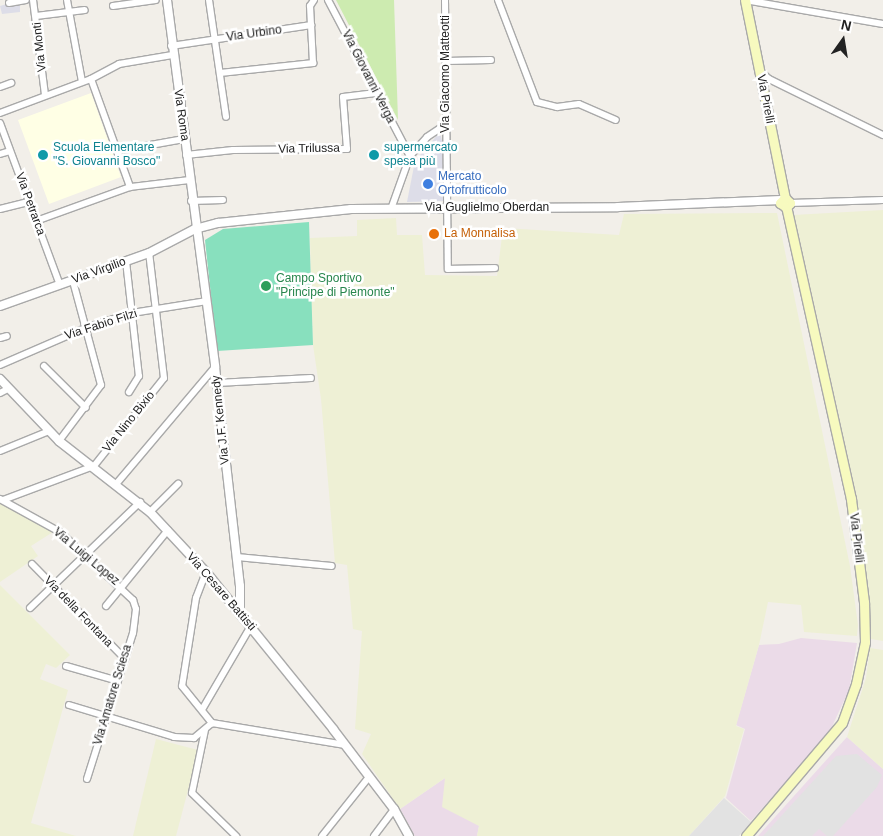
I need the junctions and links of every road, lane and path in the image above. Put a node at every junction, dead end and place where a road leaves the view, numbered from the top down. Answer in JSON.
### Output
{"nodes":[{"id":1,"x":26,"y":0,"type":"edge"},
{"id":2,"x":33,"y":0,"type":"edge"},
{"id":3,"x":67,"y":0,"type":"edge"},
{"id":4,"x":156,"y":0,"type":"edge"},
{"id":5,"x":166,"y":0,"type":"edge"},
{"id":6,"x":209,"y":0,"type":"edge"},
{"id":7,"x":314,"y":0,"type":"edge"},
{"id":8,"x":328,"y":0,"type":"edge"},
{"id":9,"x":445,"y":0,"type":"edge"},
{"id":10,"x":498,"y":0,"type":"edge"},
{"id":11,"x":745,"y":0,"type":"edge"},
{"id":12,"x":10,"y":2,"type":"dead end"},
{"id":13,"x":113,"y":6,"type":"dead end"},
{"id":14,"x":86,"y":10,"type":"dead end"},
{"id":15,"x":69,"y":12,"type":"junction"},
{"id":16,"x":36,"y":16,"type":"junction"},
{"id":17,"x":883,"y":24,"type":"edge"},
{"id":18,"x":311,"y":25,"type":"junction"},
{"id":19,"x":214,"y":40,"type":"junction"},
{"id":20,"x":171,"y":46,"type":"junction"},
{"id":21,"x":172,"y":55,"type":"junction"},
{"id":22,"x":491,"y":60,"type":"dead end"},
{"id":23,"x":446,"y":61,"type":"junction"},
{"id":24,"x":759,"y":71,"type":"junction"},
{"id":25,"x":220,"y":73,"type":"junction"},
{"id":26,"x":91,"y":79,"type":"junction"},
{"id":27,"x":82,"y":82,"type":"junction"},
{"id":28,"x":11,"y":83,"type":"dead end"},
{"id":29,"x":0,"y":87,"type":"edge"},
{"id":30,"x":376,"y":93,"type":"junction"},
{"id":31,"x":45,"y":95,"type":"junction"},
{"id":32,"x":0,"y":113,"type":"edge"},
{"id":33,"x":226,"y":117,"type":"dead end"},
{"id":34,"x":616,"y":120,"type":"dead end"},
{"id":35,"x":0,"y":123,"type":"edge"},
{"id":36,"x":446,"y":124,"type":"junction"},
{"id":37,"x":883,"y":135,"type":"edge"},
{"id":38,"x":184,"y":139,"type":"junction"},
{"id":39,"x":10,"y":150,"type":"junction"},
{"id":40,"x":117,"y":151,"type":"junction"},
{"id":41,"x":0,"y":154,"type":"edge"},
{"id":42,"x":186,"y":155,"type":"junction"},
{"id":43,"x":410,"y":156,"type":"junction"},
{"id":44,"x":189,"y":180,"type":"junction"},
{"id":45,"x":130,"y":187,"type":"junction"},
{"id":46,"x":223,"y":200,"type":"dead end"},
{"id":47,"x":883,"y":200,"type":"edge"},
{"id":48,"x":191,"y":201,"type":"junction"},
{"id":49,"x":29,"y":202,"type":"junction"},
{"id":50,"x":786,"y":202,"type":"junction"},
{"id":51,"x":447,"y":207,"type":"junction"},
{"id":52,"x":0,"y":209,"type":"edge"},
{"id":53,"x":391,"y":209,"type":"junction"},
{"id":54,"x":36,"y":221,"type":"junction"},
{"id":55,"x":195,"y":229,"type":"junction"},
{"id":56,"x":149,"y":253,"type":"junction"},
{"id":57,"x":126,"y":261,"type":"junction"},
{"id":58,"x":495,"y":268,"type":"dead end"},
{"id":59,"x":73,"y":281,"type":"junction"},
{"id":60,"x":60,"y":285,"type":"junction"},
{"id":61,"x":207,"y":301,"type":"junction"},
{"id":62,"x":0,"y":306,"type":"edge"},
{"id":63,"x":156,"y":310,"type":"junction"},
{"id":64,"x":132,"y":313,"type":"junction"},
{"id":65,"x":85,"y":328,"type":"junction"},
{"id":66,"x":0,"y":365,"type":"edge"},
{"id":67,"x":44,"y":366,"type":"dead end"},
{"id":68,"x":215,"y":367,"type":"junction"},
{"id":69,"x":312,"y":378,"type":"dead end"},
{"id":70,"x":0,"y":379,"type":"edge"},
{"id":71,"x":217,"y":383,"type":"junction"},
{"id":72,"x":8,"y":389,"type":"junction"},
{"id":73,"x":129,"y":392,"type":"dead end"},
{"id":74,"x":0,"y":393,"type":"edge"},
{"id":75,"x":86,"y":408,"type":"junction"},
{"id":76,"x":49,"y":431,"type":"junction"},
{"id":77,"x":59,"y":441,"type":"junction"},
{"id":78,"x":0,"y":451,"type":"edge"},
{"id":79,"x":94,"y":466,"type":"junction"},
{"id":80,"x":116,"y":483,"type":"junction"},
{"id":81,"x":178,"y":484,"type":"dead end"},
{"id":82,"x":2,"y":500,"type":"edge"},
{"id":83,"x":140,"y":502,"type":"junction"},
{"id":84,"x":150,"y":512,"type":"junction"},
{"id":85,"x":168,"y":530,"type":"junction"},
{"id":86,"x":85,"y":554,"type":"junction"},
{"id":87,"x":237,"y":557,"type":"junction"},
{"id":88,"x":32,"y":564,"type":"dead end"},
{"id":89,"x":332,"y":566,"type":"dead end"},
{"id":90,"x":206,"y":572,"type":"junction"},
{"id":91,"x":53,"y":586,"type":"junction"},
{"id":92,"x":122,"y":588,"type":"junction"},
{"id":93,"x":106,"y":606,"type":"dead end"},
{"id":94,"x":30,"y":608,"type":"dead end"},
{"id":95,"x":136,"y":609,"type":"joint"},
{"id":96,"x":240,"y":612,"type":"junction"},
{"id":97,"x":251,"y":626,"type":"junction"},
{"id":98,"x":124,"y":659,"type":"junction"},
{"id":99,"x":66,"y":666,"type":"dead end"},
{"id":100,"x":118,"y":681,"type":"junction"},
{"id":101,"x":69,"y":705,"type":"dead end"},
{"id":102,"x":203,"y":708,"type":"junction"},
{"id":103,"x":107,"y":716,"type":"junction"},
{"id":104,"x":212,"y":723,"type":"junction"},
{"id":105,"x":205,"y":730,"type":"junction"},
{"id":106,"x":345,"y":745,"type":"junction"},
{"id":107,"x":369,"y":777,"type":"junction"},
{"id":108,"x":87,"y":779,"type":"dead end"},
{"id":109,"x":394,"y":809,"type":"junction"},
{"id":110,"x":236,"y":836,"type":"edge"},
{"id":111,"x":322,"y":836,"type":"edge"},
{"id":112,"x":374,"y":836,"type":"edge"},
{"id":113,"x":409,"y":836,"type":"edge"},
{"id":114,"x":746,"y":836,"type":"edge"}],
"edges":[{"from":1,"to":12,"type":"street"},
{"from":2,"to":16,"type":"street","name":"Via Monti"},
{"from":3,"to":15,"type":"street"},
{"from":4,"to":13,"type":"street"},
{"from":5,"to":20,"type":"street","name":"Via Roma"},
{"from":6,"to":19,"type":"street"},
{"from":7,"to":18,"type":"street"},
{"from":8,"to":30,"type":"street","name":"Via Giovanni Verga"},
{"from":9,"to":23,"type":"street","name":"Via Giacomo Matteotti"},
{"from":10,"to":34,"type":"street"},
{"from":11,"to":17,"type":"street"},
{"from":11,"to":24,"type":"main road","name":"Via Pirelli"},
{"from":14,"to":15,"type":"street"},
{"from":15,"to":16,"type":"street"},
{"from":15,"to":27,"type":"street"},
{"from":16,"to":31,"type":"street","name":"Via Monti"},
{"from":18,"to":19,"type":"street","name":"Via Urbino"},
{"from":18,"to":25,"type":"street"},
{"from":19,"to":20,"type":"street","name":"Via Urbino"},
{"from":19,"to":25,"type":"street"},
{"from":20,"to":21,"type":"street","name":"Via Roma"},
{"from":21,"to":26,"type":"street"},
{"from":21,"to":38,"type":"street","name":"Via Roma"},
{"from":22,"to":23,"type":"street"},
{"from":23,"to":36,"type":"street","name":"Via Giacomo Matteotti"},
{"from":24,"to":37,"type":"street"},
{"from":24,"to":50,"type":"main road","name":"Via Pirelli"},
{"from":25,"to":33,"type":"street"},
{"from":26,"to":27,"type":"street"},
{"from":26,"to":40,"type":"street"},
{"from":27,"to":31,"type":"street"},
{"from":28,"to":29,"type":"street"},
{"from":30,"to":42,"type":"street","name":"Via Trilussa"},
{"from":30,"to":43,"type":"street","name":"Via Giovanni Verga"},
{"from":31,"to":32,"type":"street"},
{"from":35,"to":39,"type":"street","name":"Via Petrarca"},
{"from":36,"to":43,"type":"street"},
{"from":36,"to":51,"type":"street","name":"Via Giacomo Matteotti"},
{"from":38,"to":40,"type":"street"},
{"from":38,"to":42,"type":"street","name":"Via Roma"},
{"from":39,"to":41,"type":"street"},
{"from":39,"to":49,"type":"street","name":"Via Petrarca"},
{"from":40,"to":45,"type":"street"},
{"from":42,"to":44,"type":"street","name":"Via Roma"},
{"from":43,"to":53,"type":"street"},
{"from":44,"to":45,"type":"street"},
{"from":44,"to":48,"type":"street","name":"Via Roma"},
{"from":45,"to":54,"type":"street"},
{"from":46,"to":48,"type":"street"},
{"from":47,"to":50,"type":"street","name":"Via Guglielmo Oberdan"},
{"from":48,"to":55,"type":"street","name":"Via Roma"},
{"from":49,"to":52,"type":"street"},
{"from":49,"to":54,"type":"street","name":"Via Petrarca"},
{"from":50,"to":51,"type":"street","name":"Via Guglielmo Oberdan"},
{"from":50,"to":114,"type":"main road","name":"Via Pirelli"},
{"from":51,"to":53,"type":"street","name":"Via Guglielmo Oberdan"},
{"from":51,"to":58,"type":"street","name":"Via Giacomo Matteotti"},
{"from":53,"to":55,"type":"street","name":"Via Guglielmo Oberdan"},
{"from":54,"to":60,"type":"street","name":"Via Petrarca"},
{"from":55,"to":56,"type":"street","name":"Via Virgilio"},
{"from":55,"to":61,"type":"street","name":"Via J.F. Kennedy"},
{"from":56,"to":57,"type":"street","name":"Via Virgilio"},
{"from":56,"to":63,"type":"street"},
{"from":57,"to":59,"type":"street","name":"Via Virgilio"},
{"from":57,"to":64,"type":"street"},
{"from":59,"to":60,"type":"street","name":"Via Virgilio"},
{"from":59,"to":65,"type":"street"},
{"from":60,"to":62,"type":"street","name":"Via Virgilio"},
{"from":61,"to":63,"type":"street","name":"Via Fabio Filzi"},
{"from":61,"to":68,"type":"street","name":"Via J.F. Kennedy"},
{"from":63,"to":64,"type":"street","name":"Via Fabio Filzi"},
{"from":63,"to":79,"type":"street","name":"Via Nino Bixio"},
{"from":64,"to":65,"type":"street","name":"Via Fabio Filzi"},
{"from":64,"to":73,"type":"street"},
{"from":65,"to":66,"type":"street","name":"Via Fabio Filzi"},
{"from":65,"to":75,"type":"street"},
{"from":67,"to":75,"type":"street"},
{"from":68,"to":71,"type":"street","name":"Via J.F. Kennedy"},
{"from":68,"to":80,"type":"street"},
{"from":69,"to":71,"type":"street"},
{"from":70,"to":72,"type":"street","name":"Via Cesare Battisti"},
{"from":71,"to":87,"type":"street","name":"Via J.F. Kennedy"},
{"from":72,"to":74,"type":"street"},
{"from":72,"to":76,"type":"street","name":"Via Cesare Battisti"},
{"from":75,"to":77,"type":"street"},
{"from":76,"to":77,"type":"street","name":"Via Cesare Battisti"},
{"from":76,"to":78,"type":"street"},
{"from":77,"to":79,"type":"street","name":"Via Cesare Battisti"},
{"from":79,"to":80,"type":"street","name":"Via Cesare Battisti"},
{"from":79,"to":82,"type":"street"},
{"from":80,"to":83,"type":"street","name":"Via Cesare Battisti"},
{"from":81,"to":84,"type":"street"},
{"from":82,"to":86,"type":"street","name":"Via Luigi Lopez"},
{"from":83,"to":84,"type":"street","name":"Via Cesare Battisti"},
{"from":83,"to":86,"type":"street"},
{"from":84,"to":85,"type":"street","name":"Via Cesare Battisti"},
{"from":85,"to":90,"type":"street","name":"Via Cesare Battisti"},
{"from":85,"to":92,"type":"street"},
{"from":86,"to":91,"type":"street"},
{"from":86,"to":92,"type":"street","name":"Via Luigi Lopez"},
{"from":87,"to":89,"type":"street"},
{"from":87,"to":96,"type":"street","name":"Via J.F. Kennedy"},
{"from":88,"to":91,"type":"street","name":"Via della Fontana"},
{"from":90,"to":96,"type":"street","name":"Via Cesare Battisti"},
{"from":90,"to":102,"type":"street"},
{"from":91,"to":94,"type":"street"},
{"from":91,"to":98,"type":"street","name":"Via della Fontana"},
{"from":92,"to":93,"type":"street"},
{"from":92,"to":95,"type":"street","name":"Via Luigi Lopez"},
{"from":95,"to":98,"type":"street","name":"Via Amatore Sciesa"},
{"from":96,"to":97,"type":"street","name":"Via Cesare Battisti"},
{"from":97,"to":102,"type":"street"},
{"from":97,"to":106,"type":"street","name":"Via Cesare Battisti"},
{"from":98,"to":100,"type":"street","name":"Via Amatore Sciesa"},
{"from":99,"to":100,"type":"street"},
{"from":100,"to":103,"type":"street","name":"Via Amatore Sciesa"},
{"from":101,"to":103,"type":"street"},
{"from":102,"to":104,"type":"street"},
{"from":103,"to":105,"type":"street"},
{"from":103,"to":108,"type":"street","name":"Via Amatore Sciesa"},
{"from":104,"to":105,"type":"street"},
{"from":104,"to":106,"type":"street"},
{"from":105,"to":110,"type":"street"},
{"from":106,"to":107,"type":"street","name":"Via Cesare Battisti"},
{"from":107,"to":109,"type":"street","name":"Via Cesare Battisti"},
{"from":107,"to":111,"type":"street"},
{"from":109,"to":112,"type":"street"},
{"from":109,"to":113,"type":"street","name":"Via Cesare Battisti"}]}
